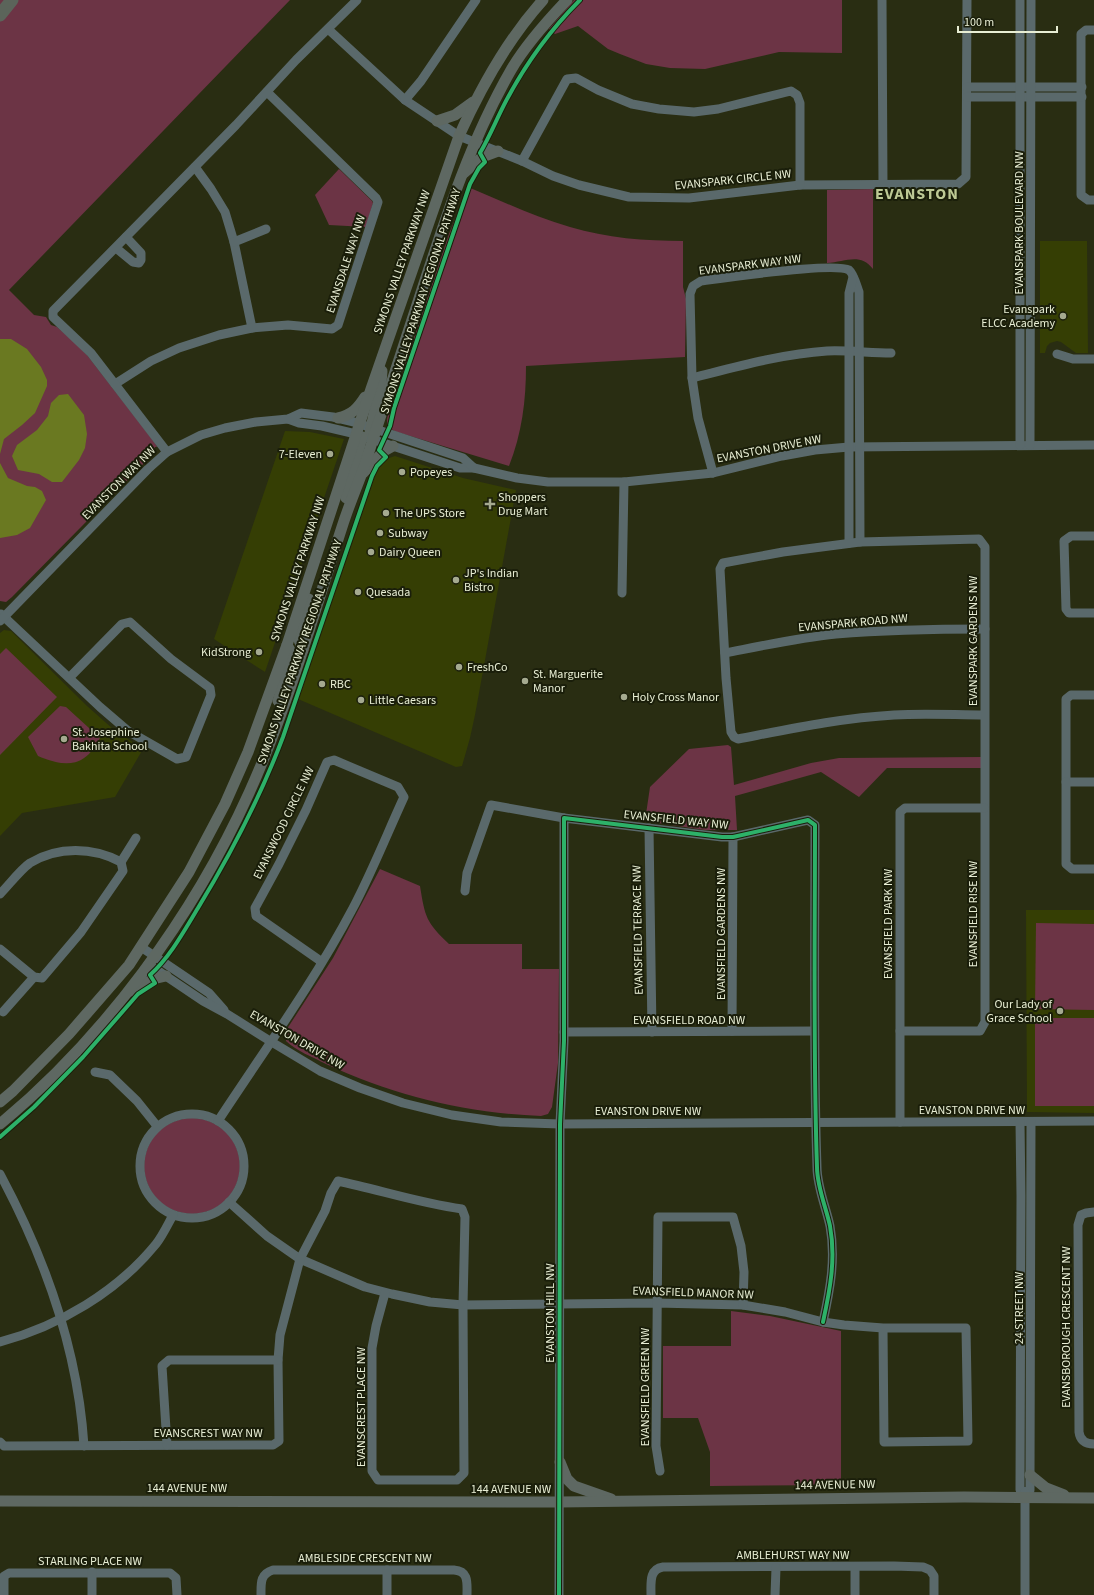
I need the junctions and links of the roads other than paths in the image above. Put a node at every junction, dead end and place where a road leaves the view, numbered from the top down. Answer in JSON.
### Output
{"nodes":[{"id":1,"x":12,"y":0,"type":"edge"},
{"id":2,"x":357,"y":0,"type":"edge"},
{"id":3,"x":476,"y":0,"type":"edge"},
{"id":4,"x":543,"y":0,"type":"edge"},
{"id":5,"x":567,"y":0,"type":"edge"},
{"id":6,"x":882,"y":0,"type":"edge"},
{"id":7,"x":968,"y":0,"type":"edge"},
{"id":8,"x":1020,"y":0,"type":"edge"},
{"id":9,"x":1031,"y":0,"type":"edge"},
{"id":10,"x":0,"y":15,"type":"edge"},
{"id":11,"x":328,"y":29,"type":"junction"},
{"id":12,"x":1094,"y":30,"type":"edge"},
{"id":13,"x":967,"y":86,"type":"junction"},
{"id":14,"x":1020,"y":87,"type":"junction"},
{"id":15,"x":1031,"y":87,"type":"junction"},
{"id":16,"x":267,"y":92,"type":"junction"},
{"id":17,"x":1082,"y":92,"type":"junction"},
{"id":18,"x":967,"y":97,"type":"junction"},
{"id":19,"x":1020,"y":97,"type":"junction"},
{"id":20,"x":1031,"y":97,"type":"junction"},
{"id":21,"x":405,"y":100,"type":"junction"},
{"id":22,"x":475,"y":100,"type":"junction"},
{"id":23,"x":437,"y":121,"type":"junction"},
{"id":24,"x":459,"y":136,"type":"junction"},
{"id":25,"x":475,"y":143,"type":"junction"},
{"id":26,"x":498,"y":151,"type":"junction"},
{"id":27,"x":522,"y":161,"type":"junction"},
{"id":28,"x":195,"y":167,"type":"junction"},
{"id":29,"x":462,"y":174,"type":"junction"},
{"id":30,"x":883,"y":184,"type":"junction"},
{"id":31,"x":800,"y":185,"type":"junction"},
{"id":32,"x":1094,"y":200,"type":"edge"},
{"id":33,"x":266,"y":229,"type":"dead end"},
{"id":34,"x":126,"y":237,"type":"junction"},
{"id":35,"x":234,"y":242,"type":"junction"},
{"id":36,"x":116,"y":248,"type":"junction"},
{"id":37,"x":853,"y":277,"type":"junction"},
{"id":38,"x":252,"y":328,"type":"junction"},
{"id":39,"x":849,"y":351,"type":"junction"},
{"id":40,"x":891,"y":352,"type":"dead end"},
{"id":41,"x":860,"y":353,"type":"junction"},
{"id":42,"x":384,"y":354,"type":"junction"},
{"id":43,"x":1057,"y":354,"type":"dead end"},
{"id":44,"x":1094,"y":359,"type":"edge"},
{"id":45,"x":692,"y":378,"type":"junction"},
{"id":46,"x":115,"y":384,"type":"junction"},
{"id":47,"x":371,"y":388,"type":"junction"},
{"id":48,"x":338,"y":418,"type":"junction"},
{"id":49,"x":288,"y":419,"type":"junction"},
{"id":50,"x":366,"y":432,"type":"junction"},
{"id":51,"x":1020,"y":445,"type":"junction"},
{"id":52,"x":1030,"y":445,"type":"junction"},
{"id":53,"x":1094,"y":445,"type":"edge"},
{"id":54,"x":393,"y":446,"type":"junction"},
{"id":55,"x":849,"y":447,"type":"junction"},
{"id":56,"x":860,"y":447,"type":"junction"},
{"id":57,"x":167,"y":452,"type":"junction"},
{"id":58,"x":474,"y":468,"type":"junction"},
{"id":59,"x":713,"y":473,"type":"junction"},
{"id":60,"x":360,"y":477,"type":"junction"},
{"id":61,"x":624,"y":482,"type":"junction"},
{"id":62,"x":346,"y":515,"type":"junction"},
{"id":63,"x":1094,"y":536,"type":"edge"},
{"id":64,"x":321,"y":540,"type":"junction"},
{"id":65,"x":860,"y":542,"type":"junction"},
{"id":66,"x":849,"y":543,"type":"junction"},
{"id":67,"x":622,"y":593,"type":"dead end"},
{"id":68,"x":1094,"y":613,"type":"edge"},
{"id":69,"x":1,"y":617,"type":"edge"},
{"id":70,"x":985,"y":629,"type":"junction"},
{"id":71,"x":287,"y":645,"type":"junction"},
{"id":72,"x":303,"y":650,"type":"junction"},
{"id":73,"x":725,"y":653,"type":"junction"},
{"id":74,"x":69,"y":678,"type":"junction"},
{"id":75,"x":1094,"y":695,"type":"edge"},
{"id":76,"x":986,"y":715,"type":"junction"},
{"id":77,"x":273,"y":734,"type":"junction"},
{"id":78,"x":1066,"y":782,"type":"junction"},
{"id":79,"x":1094,"y":782,"type":"edge"},
{"id":80,"x":984,"y":808,"type":"junction"},
{"id":81,"x":564,"y":818,"type":"junction"},
{"id":82,"x":649,"y":828,"type":"junction"},
{"id":83,"x":733,"y":837,"type":"junction"},
{"id":84,"x":136,"y":838,"type":"dead end"},
{"id":85,"x":121,"y":862,"type":"junction"},
{"id":86,"x":1094,"y":868,"type":"edge"},
{"id":87,"x":465,"y":891,"type":"dead end"},
{"id":88,"x":0,"y":894,"type":"edge"},
{"id":89,"x":0,"y":949,"type":"edge"},
{"id":90,"x":148,"y":951,"type":"junction"},
{"id":91,"x":322,"y":962,"type":"junction"},
{"id":92,"x":148,"y":964,"type":"junction"},
{"id":93,"x":166,"y":976,"type":"junction"},
{"id":94,"x":34,"y":977,"type":"junction"},
{"id":95,"x":128,"y":992,"type":"junction"},
{"id":96,"x":3,"y":1012,"type":"dead end"},
{"id":97,"x":227,"y":1014,"type":"junction"},
{"id":98,"x":732,"y":1031,"type":"junction"},
{"id":99,"x":814,"y":1031,"type":"junction"},
{"id":100,"x":900,"y":1031,"type":"junction"},
{"id":101,"x":564,"y":1032,"type":"junction"},
{"id":102,"x":652,"y":1032,"type":"junction"},
{"id":103,"x":270,"y":1041,"type":"junction"},
{"id":104,"x":95,"y":1072,"type":"dead end"},
{"id":105,"x":0,"y":1102,"type":"edge"},
{"id":106,"x":218,"y":1121,"type":"junction"},
{"id":107,"x":1094,"y":1121,"type":"edge"},
{"id":108,"x":900,"y":1122,"type":"junction"},
{"id":109,"x":1020,"y":1122,"type":"junction"},
{"id":110,"x":1031,"y":1122,"type":"junction"},
{"id":111,"x":816,"y":1123,"type":"junction"},
{"id":112,"x":0,"y":1124,"type":"edge"},
{"id":113,"x":560,"y":1124,"type":"junction"},
{"id":114,"x":157,"y":1126,"type":"junction"},
{"id":115,"x":0,"y":1174,"type":"edge"},
{"id":116,"x":229,"y":1202,"type":"junction"},
{"id":117,"x":1094,"y":1212,"type":"edge"},
{"id":118,"x":173,"y":1215,"type":"junction"},
{"id":119,"x":300,"y":1259,"type":"junction"},
{"id":120,"x":385,"y":1293,"type":"junction"},
{"id":121,"x":656,"y":1303,"type":"junction"},
{"id":122,"x":463,"y":1304,"type":"junction"},
{"id":123,"x":560,"y":1304,"type":"junction"},
{"id":124,"x":743,"y":1305,"type":"junction"},
{"id":125,"x":61,"y":1318,"type":"junction"},
{"id":126,"x":823,"y":1322,"type":"junction"},
{"id":127,"x":883,"y":1328,"type":"junction"},
{"id":128,"x":0,"y":1342,"type":"edge"},
{"id":129,"x":278,"y":1360,"type":"junction"},
{"id":130,"x":0,"y":1442,"type":"edge"},
{"id":131,"x":1094,"y":1444,"type":"edge"},
{"id":132,"x":167,"y":1445,"type":"junction"},
{"id":133,"x":84,"y":1446,"type":"junction"},
{"id":134,"x":560,"y":1462,"type":"junction"},
{"id":135,"x":660,"y":1471,"type":"dead end"},
{"id":136,"x":1030,"y":1475,"type":"junction"},
{"id":137,"x":1025,"y":1495,"type":"junction"},
{"id":138,"x":1070,"y":1497,"type":"junction"},
{"id":139,"x":1094,"y":1498,"type":"edge"},
{"id":140,"x":0,"y":1501,"type":"edge"},
{"id":141,"x":617,"y":1501,"type":"junction"},
{"id":142,"x":559,"y":1502,"type":"junction"},
{"id":143,"x":855,"y":1567,"type":"junction"},
{"id":144,"x":776,"y":1568,"type":"junction"},
{"id":145,"x":387,"y":1570,"type":"junction"},
{"id":146,"x":92,"y":1572,"type":"junction"},
{"id":147,"x":4,"y":1595,"type":"edge"},
{"id":148,"x":92,"y":1595,"type":"edge"},
{"id":149,"x":177,"y":1595,"type":"edge"},
{"id":150,"x":261,"y":1595,"type":"edge"},
{"id":151,"x":387,"y":1595,"type":"edge"},
{"id":152,"x":467,"y":1595,"type":"edge"},
{"id":153,"x":559,"y":1595,"type":"edge"},
{"id":154,"x":651,"y":1595,"type":"edge"},
{"id":155,"x":776,"y":1595,"type":"edge"},
{"id":156,"x":855,"y":1595,"type":"edge"},
{"id":157,"x":934,"y":1595,"type":"edge"},
{"id":158,"x":1025,"y":1595,"type":"edge"}],
"edges":[{"from":1,"to":10,"type":"highway"},
{"from":2,"to":11,"type":"street"},
{"from":3,"to":21,"type":"street"},
{"from":4,"to":22,"type":"main road","name":"SYMONS VALLEY PARKWAY NW"},
{"from":5,"to":25,"type":"main road","name":"SYMONS VALLEY PARKWAY NW"},
{"from":6,"to":30,"type":"street"},
{"from":7,"to":13,"type":"street","name":"EVANSPARK CIRCLE NW"},
{"from":8,"to":14,"type":"street","name":"EVANSPARK BOULEVARD NW"},
{"from":9,"to":15,"type":"street","name":"EVANSPARK BOULEVARD NW"},
{"from":11,"to":16,"type":"street"},
{"from":11,"to":21,"type":"street","name":"EVANSPARK CIRCLE NW"},
{"from":12,"to":17,"type":"street"},
{"from":13,"to":14,"type":"street"},
{"from":13,"to":18,"type":"street","name":"EVANSPARK CIRCLE NW"},
{"from":14,"to":15,"type":"street"},
{"from":14,"to":19,"type":"street","name":"EVANSPARK BOULEVARD NW"},
{"from":15,"to":17,"type":"street"},
{"from":15,"to":20,"type":"street","name":"EVANSPARK BOULEVARD NW"},
{"from":16,"to":28,"type":"street"},
{"from":16,"to":38,"type":"street","name":"EVANSDALE WAY NW"},
{"from":17,"to":20,"type":"street"},
{"from":17,"to":32,"type":"street"},
{"from":18,"to":19,"type":"street"},
{"from":18,"to":30,"type":"street","name":"EVANSPARK CIRCLE NW"},
{"from":19,"to":20,"type":"street"},
{"from":19,"to":51,"type":"street","name":"EVANSPARK BOULEVARD NW"},
{"from":20,"to":52,"type":"street","name":"EVANSPARK BOULEVARD NW"},
{"from":21,"to":23,"type":"street","name":"EVANSPARK CIRCLE NW"},
{"from":22,"to":23,"type":"main road"},
{"from":22,"to":24,"type":"main road","name":"SYMONS VALLEY PARKWAY NW"},
{"from":23,"to":24,"type":"street","name":"EVANSPARK CIRCLE NW"},
{"from":24,"to":25,"type":"street","name":"EVANSPARK CIRCLE NW"},
{"from":24,"to":42,"type":"main road","name":"SYMONS VALLEY PARKWAY NW"},
{"from":25,"to":26,"type":"street","name":"EVANSPARK CIRCLE NW"},
{"from":25,"to":29,"type":"main road","name":"SYMONS VALLEY PARKWAY NW"},
{"from":26,"to":27,"type":"street","name":"EVANSPARK CIRCLE NW"},
{"from":26,"to":29,"type":"main road"},
{"from":27,"to":31,"type":"street","name":"EVANSPARK CIRCLE NW"},
{"from":27,"to":31,"type":"street"},
{"from":28,"to":34,"type":"street"},
{"from":28,"to":35,"type":"street"},
{"from":29,"to":50,"type":"main road","name":"SYMONS VALLEY PARKWAY NW"},
{"from":30,"to":31,"type":"street","name":"EVANSPARK CIRCLE NW"},
{"from":33,"to":35,"type":"street"},
{"from":34,"to":36,"type":"street"},
{"from":34,"to":36,"type":"street"},
{"from":35,"to":38,"type":"street"},
{"from":36,"to":46,"type":"street"},
{"from":37,"to":39,"type":"street"},
{"from":37,"to":41,"type":"street"},
{"from":37,"to":45,"type":"street","name":"EVANSPARK WAY NW"},
{"from":38,"to":46,"type":"street","name":"EVANSDALE WAY NW"},
{"from":39,"to":41,"type":"street"},
{"from":39,"to":45,"type":"street"},
{"from":39,"to":55,"type":"street"},
{"from":40,"to":41,"type":"street"},
{"from":41,"to":56,"type":"street"},
{"from":42,"to":47,"type":"main road","name":"SYMONS VALLEY PARKWAY NW"},
{"from":42,"to":50,"type":"main road"},
{"from":43,"to":44,"type":"street"},
{"from":45,"to":59,"type":"street","name":"EVANSPARK WAY NW"},
{"from":46,"to":57,"type":"street"},
{"from":47,"to":48,"type":"main road"},
{"from":47,"to":50,"type":"main road","name":"SYMONS VALLEY PARKWAY NW"},
{"from":48,"to":49,"type":"street","name":"EVANSTON WAY NW"},
{"from":48,"to":50,"type":"street","name":"EVANSTON WAY NW"},
{"from":49,"to":50,"type":"street","name":"EVANSTON WAY NW"},
{"from":49,"to":57,"type":"street","name":"EVANSTON WAY NW"},
{"from":50,"to":54,"type":"street","name":"EVANSTON DRIVE NW"},
{"from":50,"to":58,"type":"street","name":"EVANSTON DRIVE NW"},
{"from":50,"to":60,"type":"main road","name":"SYMONS VALLEY PARKWAY NW"},
{"from":50,"to":62,"type":"main road"},
{"from":50,"to":64,"type":"main road","name":"SYMONS VALLEY PARKWAY NW"},
{"from":51,"to":52,"type":"street","name":"EVANSTON DRIVE NW"},
{"from":51,"to":56,"type":"street","name":"EVANSTON DRIVE NW"},
{"from":52,"to":53,"type":"street","name":"EVANSTON DRIVE NW"},
{"from":54,"to":58,"type":"street","name":"EVANSTON DRIVE NW"},
{"from":54,"to":60,"type":"main road"},
{"from":55,"to":56,"type":"street","name":"EVANSTON DRIVE NW"},
{"from":55,"to":59,"type":"street","name":"EVANSTON DRIVE NW"},
{"from":55,"to":66,"type":"street"},
{"from":56,"to":65,"type":"street"},
{"from":57,"to":69,"type":"street","name":"EVANSTON WAY NW"},
{"from":58,"to":61,"type":"street","name":"EVANSTON DRIVE NW"},
{"from":59,"to":61,"type":"street","name":"EVANSTON DRIVE NW"},
{"from":60,"to":62,"type":"main road","name":"SYMONS VALLEY PARKWAY NW"},
{"from":61,"to":67,"type":"street"},
{"from":62,"to":72,"type":"main road","name":"SYMONS VALLEY PARKWAY NW"},
{"from":63,"to":68,"type":"street"},
{"from":64,"to":71,"type":"main road","name":"SYMONS VALLEY PARKWAY NW"},
{"from":64,"to":72,"type":"main road"},
{"from":65,"to":66,"type":"street","name":"EVANSPARK GARDENS NW"},
{"from":65,"to":70,"type":"street","name":"EVANSPARK GARDENS NW"},
{"from":66,"to":73,"type":"street","name":"EVANSPARK GARDENS NW"},
{"from":69,"to":74,"type":"street"},
{"from":70,"to":73,"type":"street","name":"EVANSPARK ROAD NW"},
{"from":70,"to":76,"type":"street","name":"EVANSPARK GARDENS NW"},
{"from":71,"to":77,"type":"main road"},
{"from":71,"to":90,"type":"main road","name":"SYMONS VALLEY PARKWAY NW"},
{"from":72,"to":77,"type":"main road","name":"SYMONS VALLEY PARKWAY NW"},
{"from":73,"to":76,"type":"street","name":"EVANSPARK GARDENS NW"},
{"from":74,"to":74,"type":"street"},
{"from":75,"to":78,"type":"street"},
{"from":76,"to":80,"type":"street","name":"EVANSFIELD RISE NW"},
{"from":77,"to":90,"type":"main road","name":"SYMONS VALLEY PARKWAY NW"},
{"from":78,"to":79,"type":"street"},
{"from":78,"to":86,"type":"street"},
{"from":80,"to":100,"type":"street","name":"EVANSFIELD RISE NW"},
{"from":80,"to":100,"type":"street","name":"EVANSFIELD PARK NW"},
{"from":81,"to":82,"type":"street","name":"EVANSFIELD WAY NW"},
{"from":81,"to":87,"type":"street","name":"EVANSFIELD WAY NW"},
{"from":81,"to":101,"type":"street"},
{"from":82,"to":83,"type":"street","name":"EVANSFIELD WAY NW"},
{"from":82,"to":102,"type":"street","name":"EVANSFIELD TERRACE NW"},
{"from":83,"to":98,"type":"street","name":"EVANSFIELD GARDENS NW"},
{"from":83,"to":99,"type":"street","name":"EVANSFIELD WAY NW"},
{"from":84,"to":85,"type":"street"},
{"from":85,"to":88,"type":"street"},
{"from":85,"to":94,"type":"street"},
{"from":89,"to":94,"type":"street"},
{"from":90,"to":92,"type":"main road","name":"SYMONS VALLEY PARKWAY NW"},
{"from":90,"to":97,"type":"street","name":"EVANSTON DRIVE NW"},
{"from":90,"to":105,"type":"main road","name":"SYMONS VALLEY PARKWAY NW"},
{"from":91,"to":91,"type":"street","name":"EVANSWOOD CIRCLE NW"},
{"from":91,"to":103,"type":"street","name":"EVANSWOOD CIRCLE NW"},
{"from":92,"to":93,"type":"street","name":"EVANSTON DRIVE NW"},
{"from":92,"to":95,"type":"main road","name":"SYMONS VALLEY PARKWAY NW"},
{"from":93,"to":95,"type":"main road"},
{"from":93,"to":97,"type":"street","name":"EVANSTON DRIVE NW"},
{"from":94,"to":96,"type":"street"},
{"from":95,"to":112,"type":"main road","name":"SYMONS VALLEY PARKWAY NW"},
{"from":97,"to":103,"type":"street","name":"EVANSTON DRIVE NW"},
{"from":98,"to":99,"type":"street","name":"EVANSFIELD ROAD NW"},
{"from":98,"to":102,"type":"street","name":"EVANSFIELD ROAD NW"},
{"from":99,"to":111,"type":"street","name":"EVANSFIELD WAY NW"},
{"from":100,"to":108,"type":"street","name":"EVANSFIELD PARK NW"},
{"from":101,"to":102,"type":"street","name":"EVANSFIELD ROAD NW"},
{"from":101,"to":113,"type":"street"},
{"from":103,"to":106,"type":"street","name":"EVANSWOOD CIRCLE NW"},
{"from":103,"to":113,"type":"street","name":"EVANSTON DRIVE NW"},
{"from":104,"to":114,"type":"street"},
{"from":106,"to":114,"type":"street"},
{"from":106,"to":116,"type":"street"},
{"from":107,"to":110,"type":"street","name":"EVANSTON DRIVE NW"},
{"from":108,"to":109,"type":"street","name":"EVANSTON DRIVE NW"},
{"from":108,"to":111,"type":"street","name":"EVANSTON DRIVE NW"},
{"from":109,"to":110,"type":"street","name":"EVANSTON DRIVE NW"},
{"from":109,"to":137,"type":"street","name":"24 STREET NW"},
{"from":110,"to":136,"type":"street","name":"24 STREET NW"},
{"from":111,"to":113,"type":"street","name":"EVANSTON DRIVE NW"},
{"from":111,"to":126,"type":"street","name":"EVANSFIELD WAY NW"},
{"from":113,"to":123,"type":"street","name":"EVANSTON HILL NW"},
{"from":114,"to":118,"type":"street"},
{"from":115,"to":125,"type":"street"},
{"from":116,"to":118,"type":"street"},
{"from":116,"to":119,"type":"street","name":"EVANSFIELD MANOR NW"},
{"from":117,"to":131,"type":"street","name":"EVANSBOROUGH CRESCENT NW"},
{"from":118,"to":125,"type":"street"},
{"from":119,"to":120,"type":"street","name":"EVANSFIELD MANOR NW"},
{"from":119,"to":122,"type":"street","name":"EVANSCREST WAY NW"},
{"from":119,"to":129,"type":"street","name":"EVANSCREST WAY NW"},
{"from":120,"to":122,"type":"street","name":"EVANSFIELD MANOR NW"},
{"from":120,"to":122,"type":"street","name":"EVANSCREST PLACE NW"},
{"from":121,"to":123,"type":"street","name":"EVANSFIELD MANOR NW"},
{"from":121,"to":124,"type":"street","name":"EVANSFIELD MANOR NW"},
{"from":121,"to":124,"type":"street","name":"EVANSFIELD GREEN NW"},
{"from":121,"to":135,"type":"street","name":"EVANSFIELD GREEN NW"},
{"from":122,"to":123,"type":"street","name":"EVANSFIELD MANOR NW"},
{"from":123,"to":134,"type":"street","name":"EVANSTON HILL NW"},
{"from":124,"to":126,"type":"street","name":"EVANSFIELD MANOR NW"},
{"from":125,"to":128,"type":"street"},
{"from":125,"to":133,"type":"street"},
{"from":126,"to":127,"type":"street","name":"EVANSFIELD MANOR NW"},
{"from":127,"to":127,"type":"street","name":"EVANSFIELD MANOR NW"},
{"from":129,"to":132,"type":"street","name":"EVANSCREST WAY NW"},
{"from":129,"to":132,"type":"street"},
{"from":130,"to":133,"type":"street","name":"EVANSCREST WAY NW"},
{"from":132,"to":133,"type":"street","name":"EVANSCREST WAY NW"},
{"from":134,"to":141,"type":"main road"},
{"from":134,"to":142,"type":"street","name":"EVANSTON HILL NW"},
{"from":136,"to":137,"type":"street","name":"24 STREET NW"},
{"from":136,"to":138,"type":"main road"},
{"from":137,"to":138,"type":"main road","name":"144 AVENUE NW"},
{"from":137,"to":141,"type":"main road","name":"144 AVENUE NW"},
{"from":137,"to":158,"type":"street","name":"24 STREET NW"},
{"from":138,"to":139,"type":"main road","name":"144 AVENUE NW"},
{"from":140,"to":142,"type":"main road","name":"144 AVENUE NW"},
{"from":141,"to":142,"type":"main road","name":"144 AVENUE NW"},
{"from":142,"to":153,"type":"street","name":"EVANSTON HILL NW"},
{"from":143,"to":144,"type":"street","name":"AMBLEHURST WAY NW"},
{"from":143,"to":156,"type":"street"},
{"from":143,"to":157,"type":"street","name":"AMBLEHURST WAY NW"},
{"from":144,"to":154,"type":"street","name":"AMBLEHURST WAY NW"},
{"from":144,"to":155,"type":"street"},
{"from":145,"to":150,"type":"street","name":"AMBLESIDE CRESCENT NW"},
{"from":145,"to":151,"type":"street"},
{"from":145,"to":152,"type":"street","name":"AMBLESIDE CRESCENT NW"},
{"from":146,"to":147,"type":"street","name":"STARLING PLACE NW"},
{"from":146,"to":148,"type":"street"},
{"from":146,"to":149,"type":"street","name":"STARLING PLACE NW"}]}
